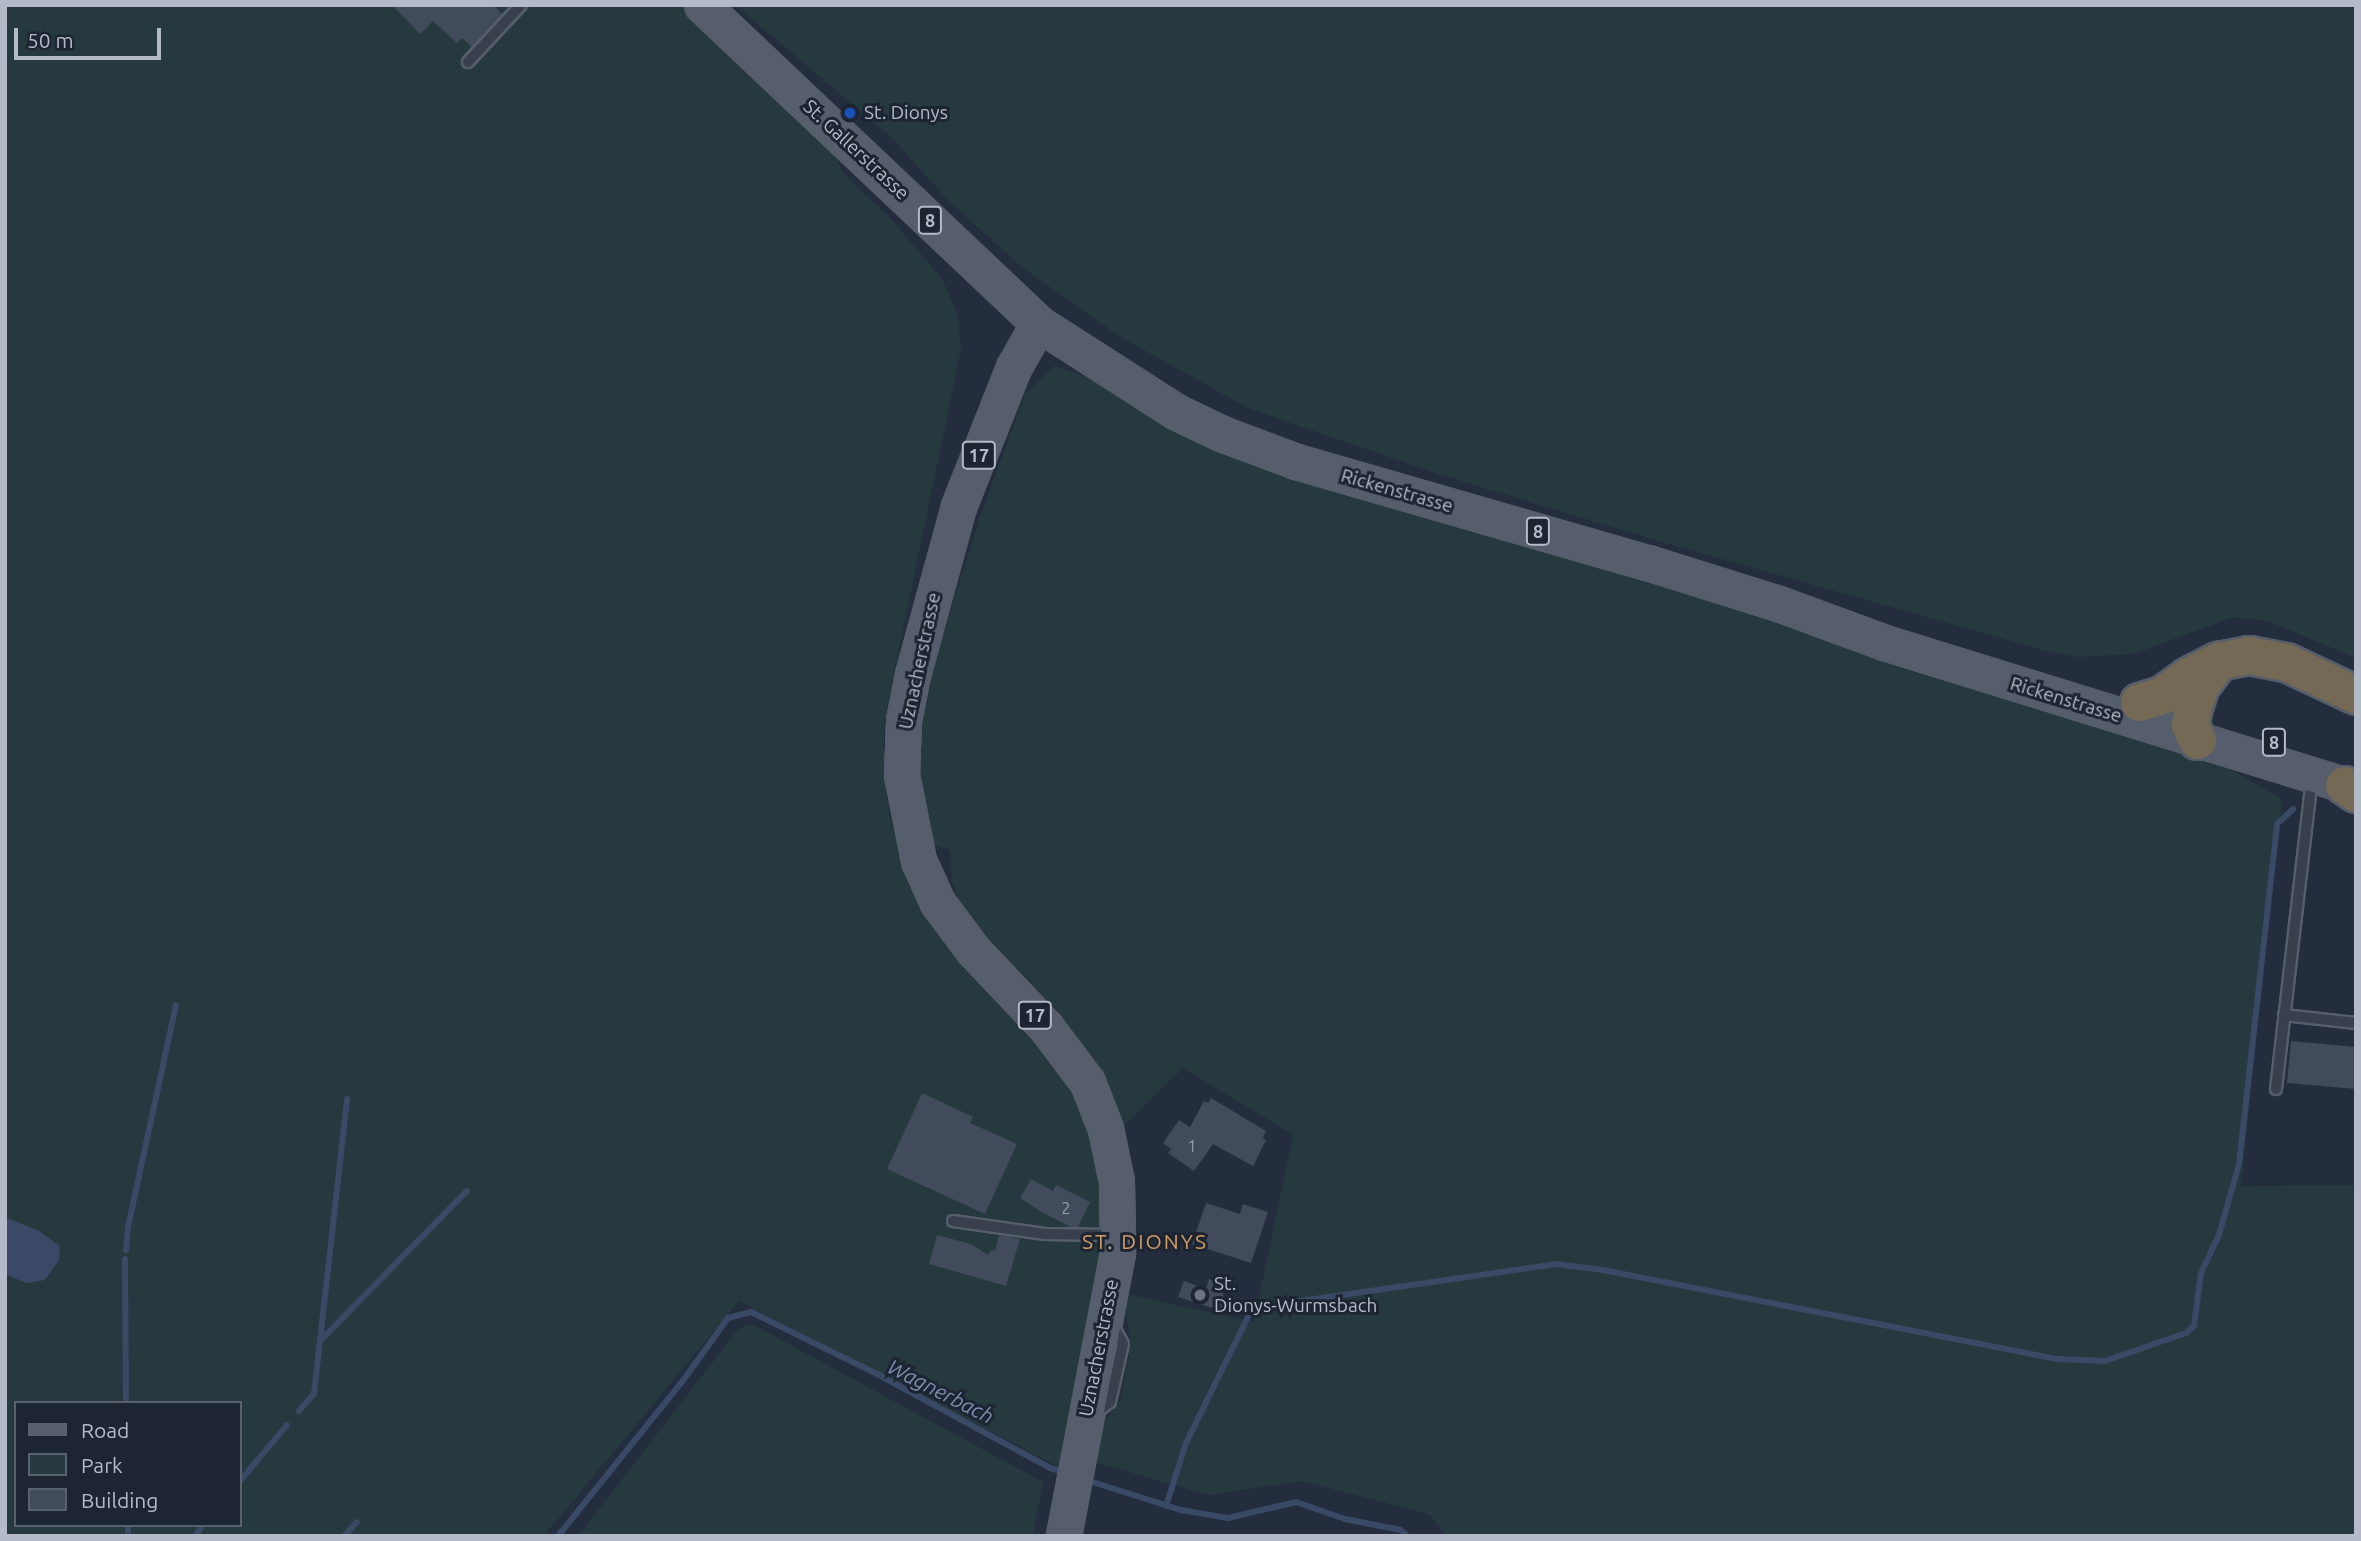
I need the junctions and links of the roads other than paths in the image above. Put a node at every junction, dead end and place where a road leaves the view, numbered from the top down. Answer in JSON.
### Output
{"nodes":[{"id":1,"x":521,"y":5,"type":"edge"},
{"id":2,"x":702,"y":5,"type":"edge"},
{"id":3,"x":468,"y":62,"type":"dead end"},
{"id":4,"x":1039,"y":324,"type":"junction"},
{"id":5,"x":1779,"y":604,"type":"junction"},
{"id":6,"x":2218,"y":661,"type":"junction"},
{"id":7,"x":2356,"y":695,"type":"edge"},
{"id":8,"x":2139,"y":702,"type":"junction"},
{"id":9,"x":2194,"y":729,"type":"junction"},
{"id":10,"x":2345,"y":782,"type":"edge"},
{"id":11,"x":2284,"y":1015,"type":"junction"},
{"id":12,"x":2356,"y":1023,"type":"edge"},
{"id":13,"x":2276,"y":1089,"type":"dead end"},
{"id":14,"x":953,"y":1221,"type":"dead end"},
{"id":15,"x":1117,"y":1235,"type":"junction"},
{"id":16,"x":1064,"y":1536,"type":"edge"}],
"edges":[{"from":1,"to":3,"type":"lane"},
{"from":2,"to":4,"type":"main road","name":"St. Gallerstrasse","number":"8"},
{"from":4,"to":5,"type":"main road","name":"Rickenstrasse","number":"8"},
{"from":4,"to":15,"type":"main road","name":"Uznacherstrasse","number":"17"},
{"from":5,"to":8,"type":"main road","name":"Rickenstrasse","number":"8"},
{"from":5,"to":9,"type":"main road","name":"Rickenstrasse","number":"8"},
{"from":6,"to":7,"type":"highway"},
{"from":6,"to":8,"type":"highway"},
{"from":6,"to":9,"type":"highway"},
{"from":8,"to":9,"type":"main road","name":"Rickenstrasse","number":"8"},
{"from":9,"to":10,"type":"main road","name":"Rickenstrasse","number":"8"},
{"from":9,"to":10,"type":"main road","name":"Rickenstrasse","number":"8"},
{"from":10,"to":11,"type":"lane"},
{"from":11,"to":12,"type":"lane"},
{"from":11,"to":13,"type":"lane"},
{"from":14,"to":15,"type":"lane"},
{"from":15,"to":16,"type":"main road","name":"Uznacherstrasse","number":"17"}]}
